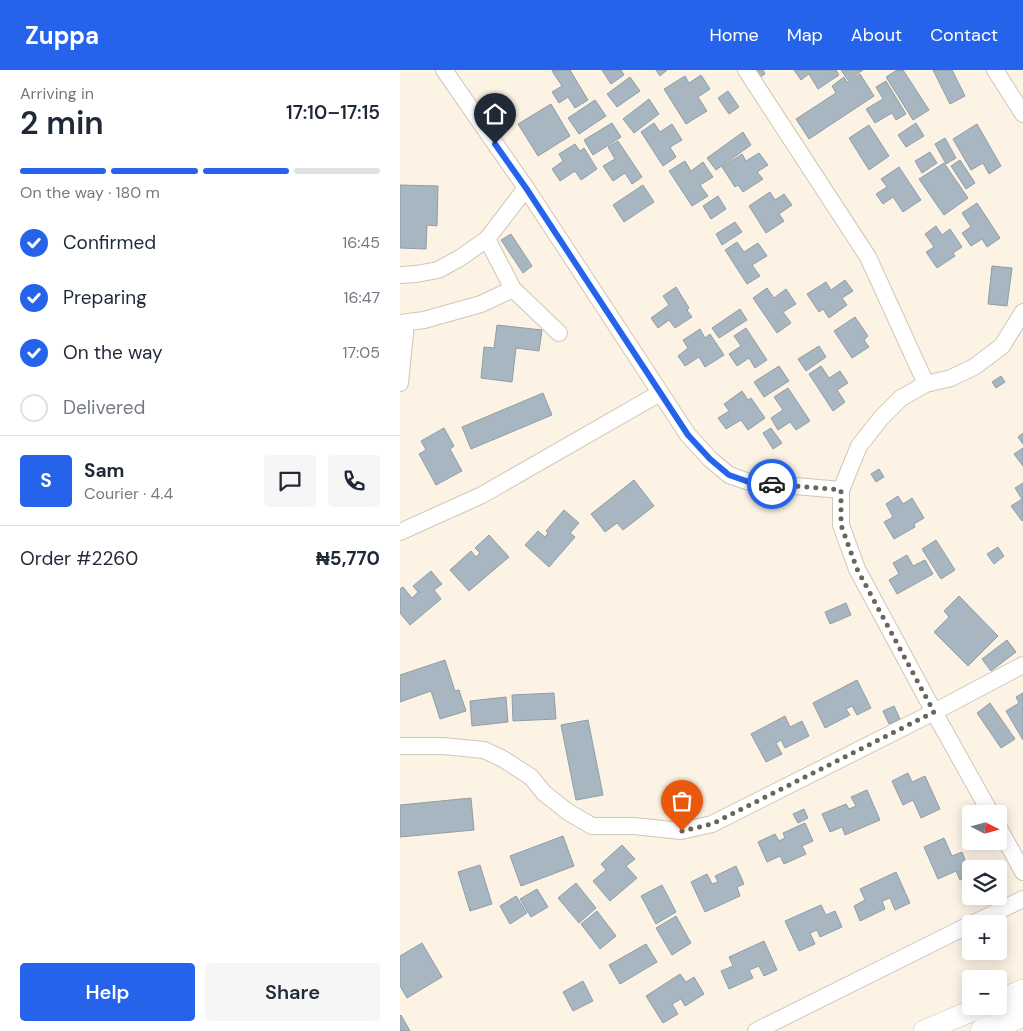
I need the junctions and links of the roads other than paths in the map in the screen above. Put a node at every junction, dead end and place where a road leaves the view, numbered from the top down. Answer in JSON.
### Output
{"nodes":[{"id":1,"x":444,"y":70,"type":"edge"},
{"id":2,"x":746,"y":70,"type":"edge"},
{"id":3,"x":995,"y":70,"type":"edge"},
{"id":4,"x":1023,"y":114,"type":"edge"},
{"id":5,"x":526,"y":188,"type":"junction"},
{"id":6,"x":487,"y":239,"type":"junction"},
{"id":7,"x":400,"y":275,"type":"edge"},
{"id":8,"x":513,"y":289,"type":"junction"},
{"id":9,"x":1023,"y":312,"type":"edge"},
{"id":10,"x":403,"y":323,"type":"edge"},
{"id":11,"x":559,"y":333,"type":"dead end"},
{"id":12,"x":400,"y":383,"type":"edge"},
{"id":13,"x":926,"y":384,"type":"junction"},
{"id":14,"x":660,"y":393,"type":"junction"},
{"id":15,"x":841,"y":490,"type":"junction"},
{"id":16,"x":400,"y":532,"type":"edge"},
{"id":17,"x":1023,"y":665,"type":"edge"},
{"id":18,"x":934,"y":712,"type":"junction"},
{"id":19,"x":400,"y":746,"type":"edge"},
{"id":20,"x":985,"y":805,"type":"edge"},
{"id":21,"x":1008,"y":844,"type":"edge"},
{"id":22,"x":1023,"y":872,"type":"edge"},
{"id":23,"x":1023,"y":898,"type":"edge"},
{"id":24,"x":990,"y":915,"type":"edge"},
{"id":25,"x":962,"y":929,"type":"edge"},
{"id":26,"x":1023,"y":990,"type":"edge"},
{"id":27,"x":1007,"y":997,"type":"edge"},
{"id":28,"x":1023,"y":1014,"type":"edge"},
{"id":29,"x":962,"y":1015,"type":"edge"},
{"id":30,"x":756,"y":1031,"type":"edge"},
{"id":31,"x":924,"y":1031,"type":"edge"},
{"id":32,"x":983,"y":1031,"type":"edge"}],
"edges":[{"from":1,"to":5,"type":"street"},
{"from":2,"to":13,"type":"street"},
{"from":3,"to":4,"type":"street"},
{"from":5,"to":6,"type":"street"},
{"from":5,"to":14,"type":"street"},
{"from":6,"to":7,"type":"street"},
{"from":6,"to":8,"type":"street"},
{"from":8,"to":10,"type":"street"},
{"from":8,"to":11,"type":"street"},
{"from":9,"to":13,"type":"street"},
{"from":10,"to":12,"type":"street"},
{"from":13,"to":15,"type":"street"},
{"from":14,"to":15,"type":"street"},
{"from":14,"to":16,"type":"street"},
{"from":15,"to":18,"type":"street"},
{"from":17,"to":18,"type":"street"},
{"from":18,"to":19,"type":"street"},
{"from":18,"to":20,"type":"street"},
{"from":21,"to":22,"type":"street"},
{"from":23,"to":24,"type":"street"},
{"from":25,"to":30,"type":"street"},
{"from":26,"to":27,"type":"main road"},
{"from":28,"to":32,"type":"highway"},
{"from":29,"to":31,"type":"main road"}]}
